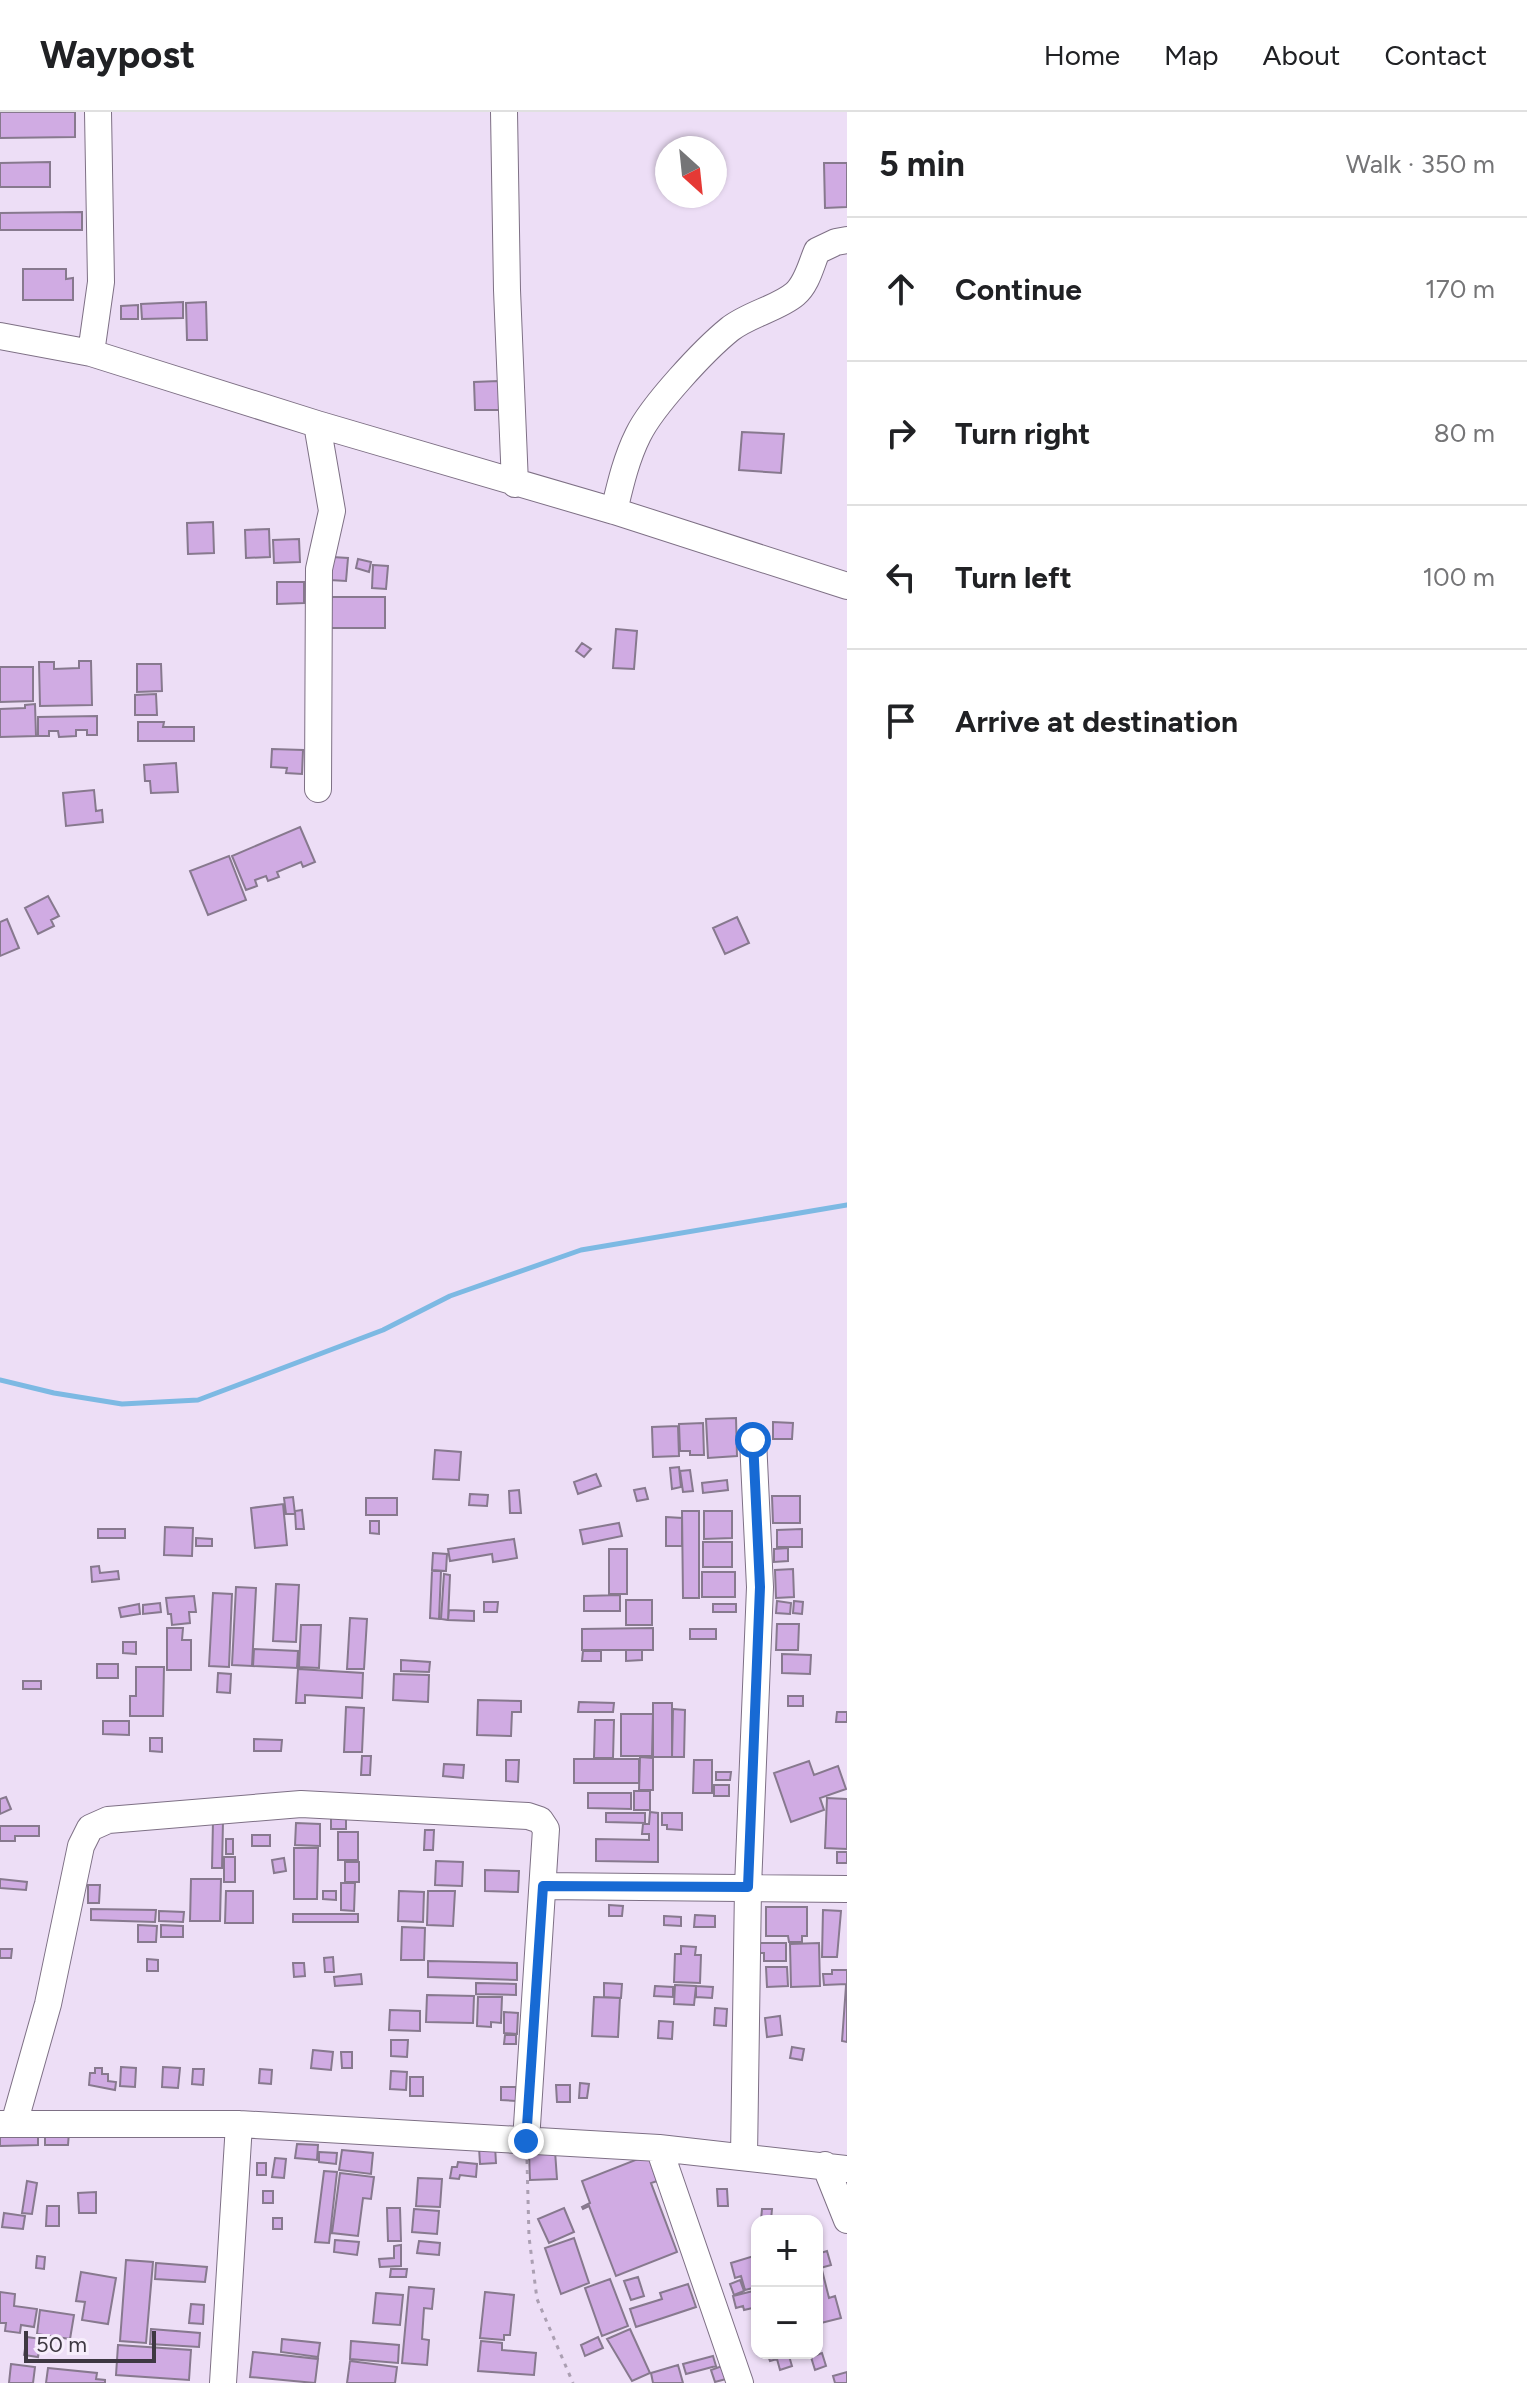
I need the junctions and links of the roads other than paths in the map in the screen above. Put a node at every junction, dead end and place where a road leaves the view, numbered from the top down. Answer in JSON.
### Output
{"nodes":[{"id":1,"x":98,"y":112,"type":"edge"},
{"id":2,"x":504,"y":112,"type":"edge"},
{"id":3,"x":847,"y":240,"type":"edge"},
{"id":4,"x":0,"y":336,"type":"edge"},
{"id":5,"x":91,"y":353,"type":"junction"},
{"id":6,"x":317,"y":424,"type":"junction"},
{"id":7,"x":515,"y":484,"type":"junction"},
{"id":8,"x":614,"y":511,"type":"junction"},
{"id":9,"x":847,"y":586,"type":"edge"},
{"id":10,"x":318,"y":789,"type":"dead end"},
{"id":11,"x":753,"y":1440,"type":"dead end"},
{"id":12,"x":543,"y":1886,"type":"junction"},
{"id":13,"x":748,"y":1887,"type":"junction"},
{"id":14,"x":847,"y":1889,"type":"edge"},
{"id":15,"x":7,"y":2124,"type":"edge"},
{"id":16,"x":239,"y":2124,"type":"junction"},
{"id":17,"x":526,"y":2141,"type":"junction"},
{"id":18,"x":659,"y":2148,"type":"junction"},
{"id":19,"x":744,"y":2157,"type":"junction"},
{"id":20,"x":836,"y":2167,"type":"edge"},
{"id":21,"x":847,"y":2220,"type":"edge"},
{"id":22,"x":223,"y":2383,"type":"edge"},
{"id":23,"x":740,"y":2383,"type":"edge"}],
"edges":[{"from":1,"to":5,"type":"street"},
{"from":2,"to":7,"type":"street"},
{"from":3,"to":8,"type":"street"},
{"from":4,"to":5,"type":"street"},
{"from":5,"to":6,"type":"street"},
{"from":6,"to":7,"type":"street"},
{"from":6,"to":10,"type":"street"},
{"from":7,"to":8,"type":"street"},
{"from":8,"to":9,"type":"street"},
{"from":11,"to":13,"type":"street"},
{"from":12,"to":13,"type":"street"},
{"from":12,"to":15,"type":"street"},
{"from":12,"to":17,"type":"street"},
{"from":13,"to":14,"type":"street"},
{"from":13,"to":19,"type":"street"},
{"from":15,"to":16,"type":"street"},
{"from":16,"to":17,"type":"street"},
{"from":16,"to":22,"type":"street"},
{"from":17,"to":18,"type":"street"},
{"from":18,"to":19,"type":"street"},
{"from":18,"to":23,"type":"street"},
{"from":19,"to":20,"type":"street"},
{"from":20,"to":21,"type":"street"}]}
